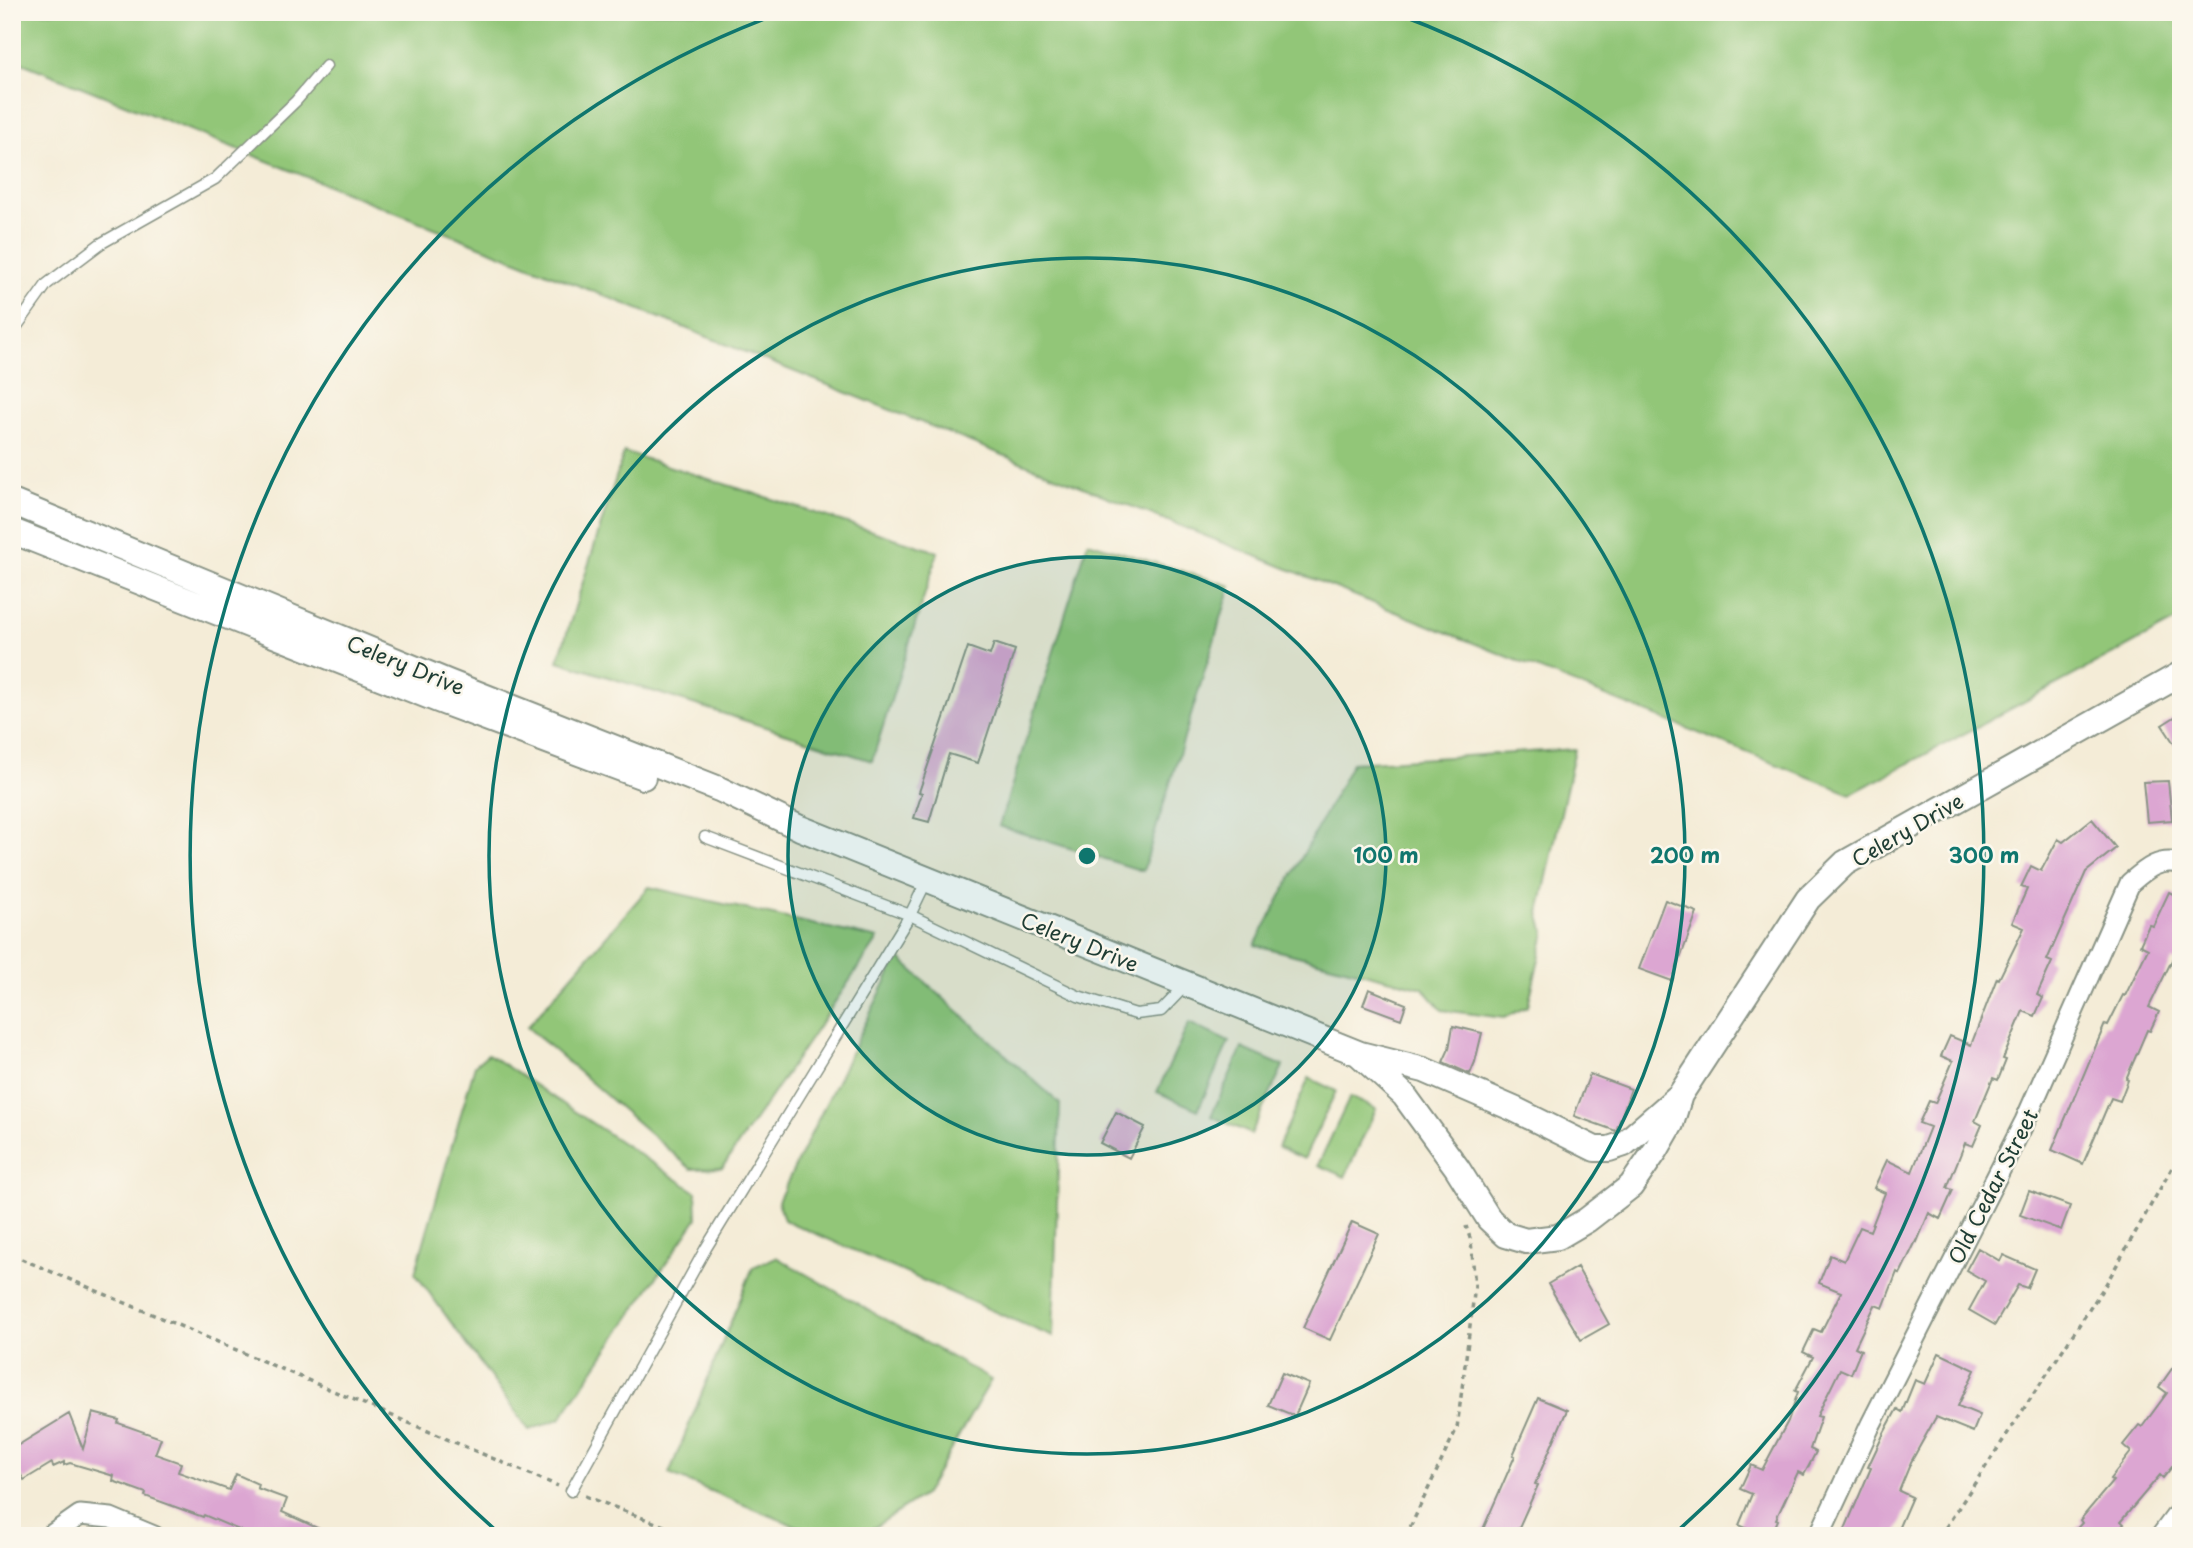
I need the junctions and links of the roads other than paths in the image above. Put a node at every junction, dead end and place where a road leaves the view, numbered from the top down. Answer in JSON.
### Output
{"nodes":[{"id":1,"x":326,"y":66,"type":"dead end"},
{"id":2,"x":12,"y":333,"type":"edge"},
{"id":3,"x":12,"y":502,"type":"edge"},
{"id":4,"x":12,"y":531,"type":"edge"},
{"id":5,"x":2181,"y":674,"type":"edge"},
{"id":6,"x":800,"y":828,"type":"junction"},
{"id":7,"x":705,"y":837,"type":"dead end"},
{"id":8,"x":2181,"y":864,"type":"edge"},
{"id":9,"x":927,"y":880,"type":"junction"},
{"id":10,"x":910,"y":915,"type":"junction"},
{"id":11,"x":1186,"y":985,"type":"junction"},
{"id":12,"x":1360,"y":1055,"type":"junction"},
{"id":13,"x":1679,"y":1095,"type":"junction"},
{"id":14,"x":571,"y":1491,"type":"road end"},
{"id":15,"x":2181,"y":1509,"type":"edge"},
{"id":16,"x":50,"y":1536,"type":"edge"},
{"id":17,"x":154,"y":1536,"type":"edge"},
{"id":18,"x":1819,"y":1536,"type":"edge"},
{"id":19,"x":2161,"y":1536,"type":"edge"}],
"edges":[{"from":1,"to":2,"type":"lane"},
{"from":3,"to":6,"type":"street","name":"Celery Drive"},
{"from":4,"to":6,"type":"street","name":"Celery Drive"},
{"from":5,"to":13,"type":"street","name":"Celery Drive"},
{"from":6,"to":9,"type":"street","name":"Celery Drive"},
{"from":7,"to":10,"type":"lane"},
{"from":8,"to":18,"type":"street","name":"Old Cedar Street"},
{"from":9,"to":10,"type":"lane"},
{"from":9,"to":11,"type":"street","name":"Celery Drive"},
{"from":10,"to":11,"type":"lane"},
{"from":10,"to":14,"type":"lane"},
{"from":11,"to":12,"type":"street","name":"Celery Drive"},
{"from":12,"to":13,"type":"street","name":"Celery Drive"},
{"from":12,"to":13,"type":"street","name":"Celery Drive"},
{"from":15,"to":19,"type":"street"},
{"from":16,"to":17,"type":"street"}]}
